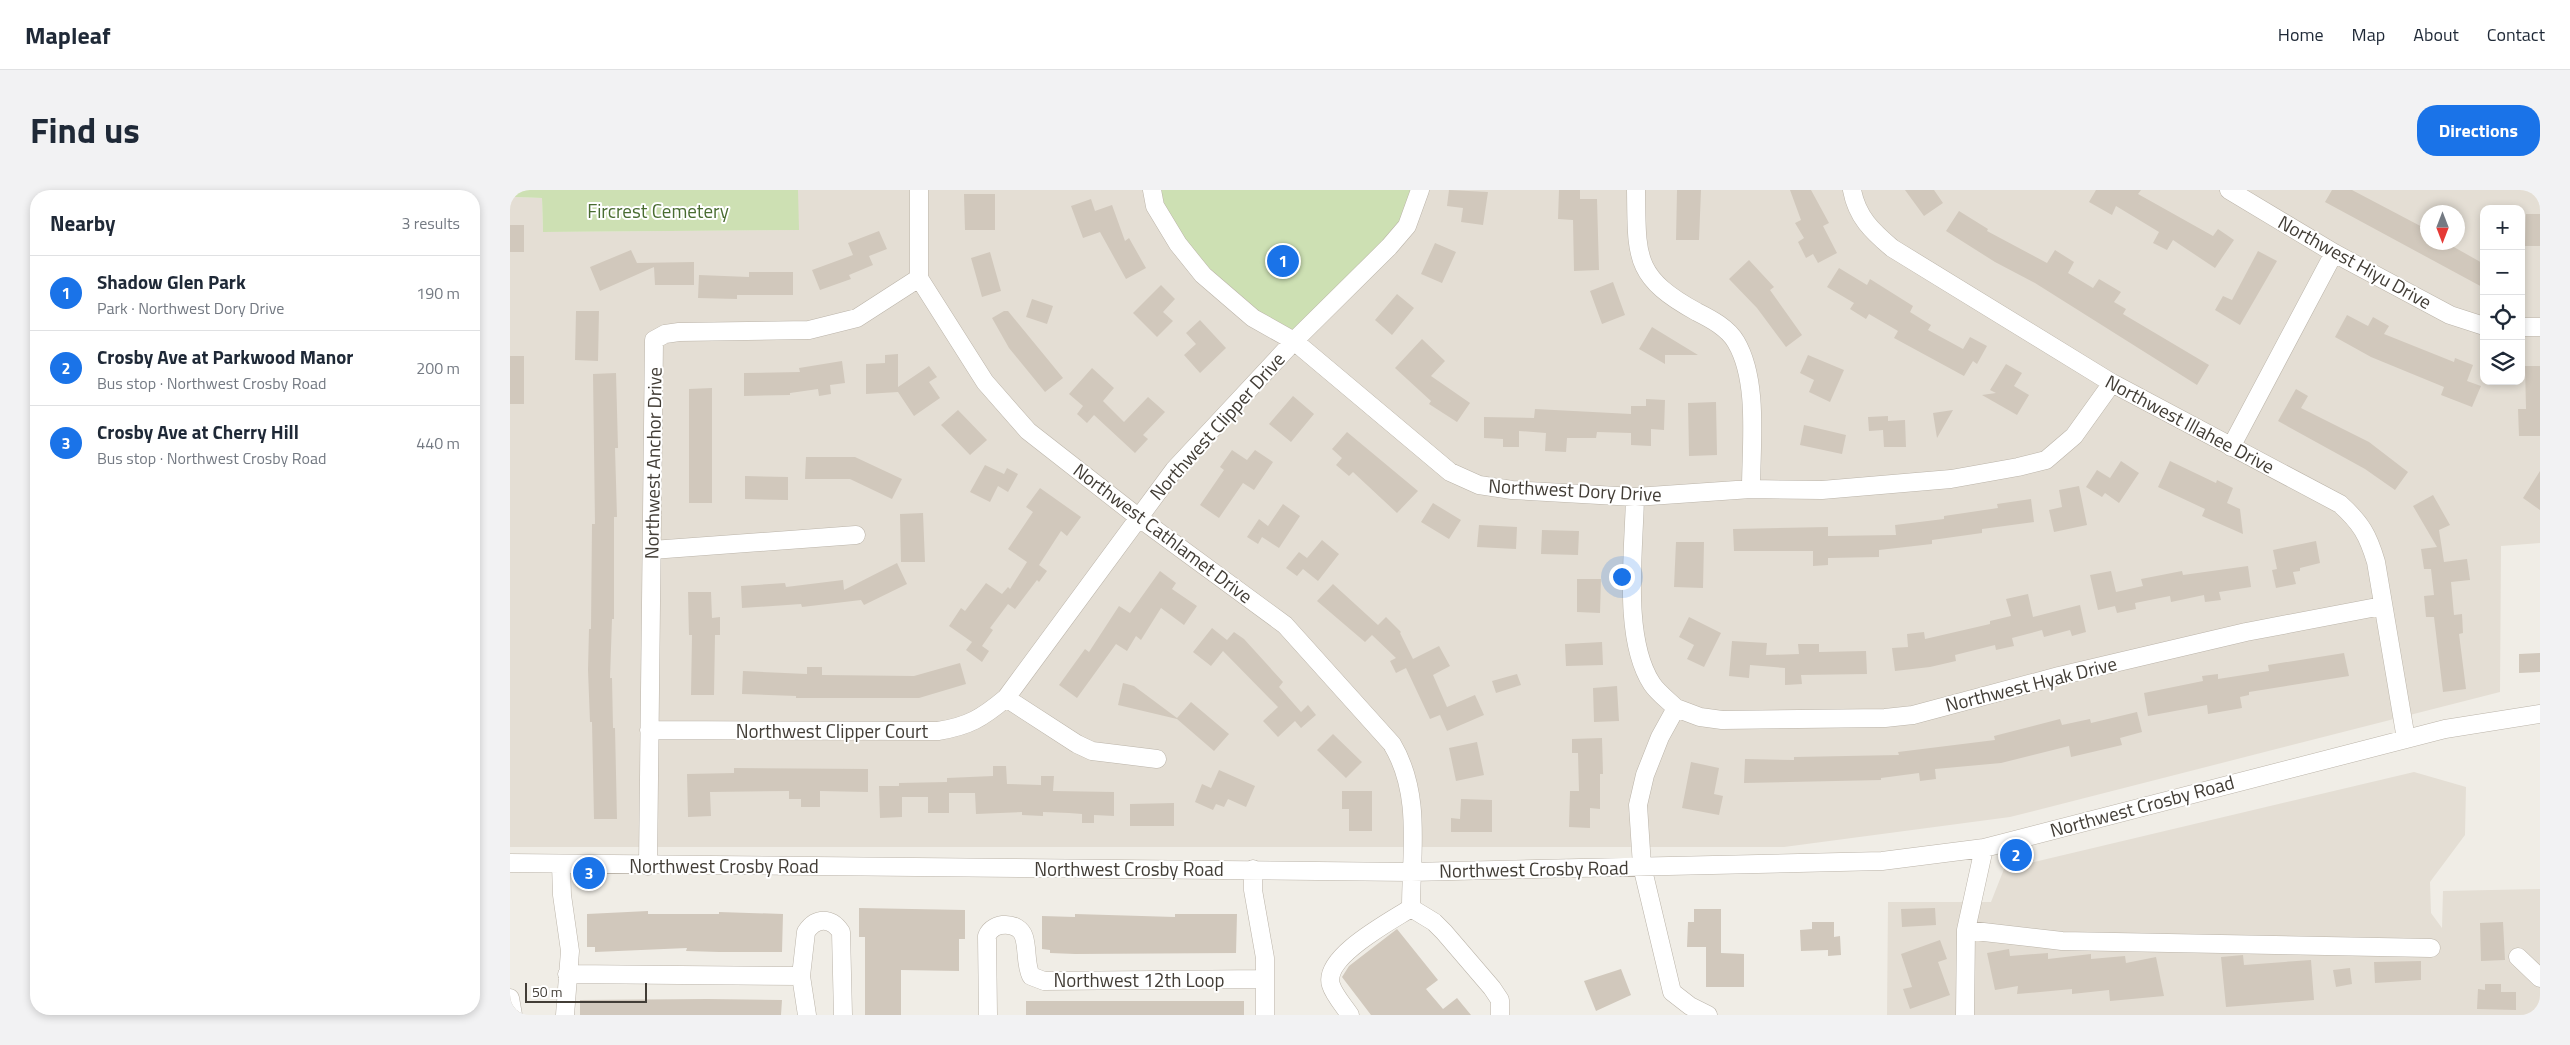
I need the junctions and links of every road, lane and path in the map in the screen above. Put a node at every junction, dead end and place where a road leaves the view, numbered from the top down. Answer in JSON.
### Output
{"nodes":[{"id":1,"x":919,"y":190,"type":"edge"},
{"id":2,"x":1152,"y":190,"type":"edge"},
{"id":3,"x":1420,"y":190,"type":"edge"},
{"id":4,"x":1636,"y":190,"type":"edge"},
{"id":5,"x":1852,"y":190,"type":"edge"},
{"id":6,"x":2229,"y":190,"type":"edge"},
{"id":7,"x":2334,"y":253,"type":"junction"},
{"id":8,"x":919,"y":278,"type":"junction"},
{"id":9,"x":2480,"y":325,"type":"edge"},
{"id":10,"x":2525,"y":327,"type":"edge"},
{"id":11,"x":2540,"y":327,"type":"edge"},
{"id":12,"x":1294,"y":341,"type":"junction"},
{"id":13,"x":2112,"y":383,"type":"junction"},
{"id":14,"x":2231,"y":446,"type":"junction"},
{"id":15,"x":1751,"y":489,"type":"junction"},
{"id":16,"x":1635,"y":497,"type":"junction"},
{"id":17,"x":1138,"y":517,"type":"junction"},
{"id":18,"x":856,"y":535,"type":"dead end"},
{"id":19,"x":652,"y":550,"type":"junction"},
{"id":20,"x":2382,"y":606,"type":"junction"},
{"id":21,"x":1006,"y":698,"type":"junction"},
{"id":22,"x":1676,"y":708,"type":"junction"},
{"id":23,"x":2540,"y":714,"type":"edge"},
{"id":24,"x":649,"y":730,"type":"junction"},
{"id":25,"x":2406,"y":739,"type":"junction"},
{"id":26,"x":1158,"y":759,"type":"dead end"},
{"id":27,"x":1984,"y":848,"type":"junction"},
{"id":28,"x":510,"y":863,"type":"edge"},
{"id":29,"x":561,"y":864,"type":"junction"},
{"id":30,"x":648,"y":866,"type":"junction"},
{"id":31,"x":1642,"y":866,"type":"junction"},
{"id":32,"x":1253,"y":869,"type":"junction"},
{"id":33,"x":1411,"y":872,"type":"junction"},
{"id":34,"x":1411,"y":908,"type":"junction"},
{"id":35,"x":1966,"y":930,"type":"junction"},
{"id":36,"x":2431,"y":948,"type":"dead end"},
{"id":37,"x":2518,"y":957,"type":"dead end"},
{"id":38,"x":567,"y":974,"type":"junction"},
{"id":39,"x":801,"y":976,"type":"junction"},
{"id":40,"x":2540,"y":978,"type":"edge"},
{"id":41,"x":1265,"y":980,"type":"junction"},
{"id":42,"x":510,"y":998,"type":"edge"},
{"id":43,"x":513,"y":1015,"type":"edge"},
{"id":44,"x":564,"y":1015,"type":"edge"},
{"id":45,"x":807,"y":1015,"type":"edge"},
{"id":46,"x":843,"y":1015,"type":"edge"},
{"id":47,"x":988,"y":1015,"type":"edge"},
{"id":48,"x":1265,"y":1015,"type":"edge"},
{"id":49,"x":1350,"y":1015,"type":"edge"},
{"id":50,"x":1500,"y":1015,"type":"edge"},
{"id":51,"x":1708,"y":1015,"type":"edge"},
{"id":52,"x":1965,"y":1015,"type":"edge"}],
"edges":[{"from":1,"to":8,"type":"street"},
{"from":2,"to":12,"type":"street","name":"Northwest Dory Drive"},
{"from":3,"to":12,"type":"street","name":"Northwest Clipper Drive"},
{"from":4,"to":15,"type":"street"},
{"from":5,"to":13,"type":"street","name":"Northwest Illahee Drive"},
{"from":6,"to":7,"type":"street","name":"Northwest Hiyu Drive"},
{"from":7,"to":9,"type":"street","name":"Northwest Hiyu Drive"},
{"from":7,"to":14,"type":"street"},
{"from":8,"to":17,"type":"street","name":"Northwest Cathlamet Drive"},
{"from":8,"to":19,"type":"street","name":"Northwest Anchor Drive"},
{"from":10,"to":11,"type":"street"},
{"from":12,"to":16,"type":"street","name":"Northwest Dory Drive"},
{"from":12,"to":17,"type":"street","name":"Northwest Clipper Drive"},
{"from":13,"to":14,"type":"street","name":"Northwest Illahee Drive"},
{"from":13,"to":15,"type":"street","name":"Northwest Dory Drive"},
{"from":14,"to":20,"type":"street","name":"Northwest Illahee Drive"},
{"from":15,"to":16,"type":"street","name":"Northwest Dory Drive"},
{"from":16,"to":22,"type":"street"},
{"from":17,"to":21,"type":"street","name":"Northwest Clipper Drive"},
{"from":17,"to":33,"type":"street","name":"Northwest Cathlamet Drive"},
{"from":18,"to":19,"type":"street"},
{"from":19,"to":24,"type":"street","name":"Northwest Anchor Drive"},
{"from":20,"to":22,"type":"street","name":"Northwest Hyak Drive"},
{"from":20,"to":25,"type":"street","name":"Northwest Illahee Drive"},
{"from":21,"to":24,"type":"street","name":"Northwest Clipper Court"},
{"from":21,"to":26,"type":"street"},
{"from":22,"to":31,"type":"street"},
{"from":23,"to":25,"type":"street","name":"Northwest Crosby Road"},
{"from":24,"to":30,"type":"street","name":"Northwest Anchor Drive"},
{"from":25,"to":27,"type":"street","name":"Northwest Crosby Road"},
{"from":27,"to":31,"type":"street","name":"Northwest Crosby Road"},
{"from":27,"to":35,"type":"street"},
{"from":28,"to":29,"type":"street","name":"Northwest Crosby Road"},
{"from":29,"to":30,"type":"street","name":"Northwest Crosby Road"},
{"from":29,"to":38,"type":"street"},
{"from":30,"to":32,"type":"street","name":"Northwest Crosby Road"},
{"from":31,"to":33,"type":"street","name":"Northwest Crosby Road"},
{"from":31,"to":51,"type":"street"},
{"from":32,"to":33,"type":"street","name":"Northwest Crosby Road"},
{"from":32,"to":41,"type":"street"},
{"from":33,"to":34,"type":"street","name":"Northwest Cathlamet Drive"},
{"from":34,"to":49,"type":"street"},
{"from":34,"to":50,"type":"street"},
{"from":35,"to":36,"type":"street"},
{"from":35,"to":52,"type":"street"},
{"from":37,"to":40,"type":"street"},
{"from":38,"to":39,"type":"street"},
{"from":38,"to":44,"type":"street"},
{"from":39,"to":45,"type":"street"},
{"from":39,"to":46,"type":"street"},
{"from":41,"to":47,"type":"street","name":"Northwest 12th Loop"},
{"from":41,"to":48,"type":"street"},
{"from":42,"to":43,"type":"street"}]}
